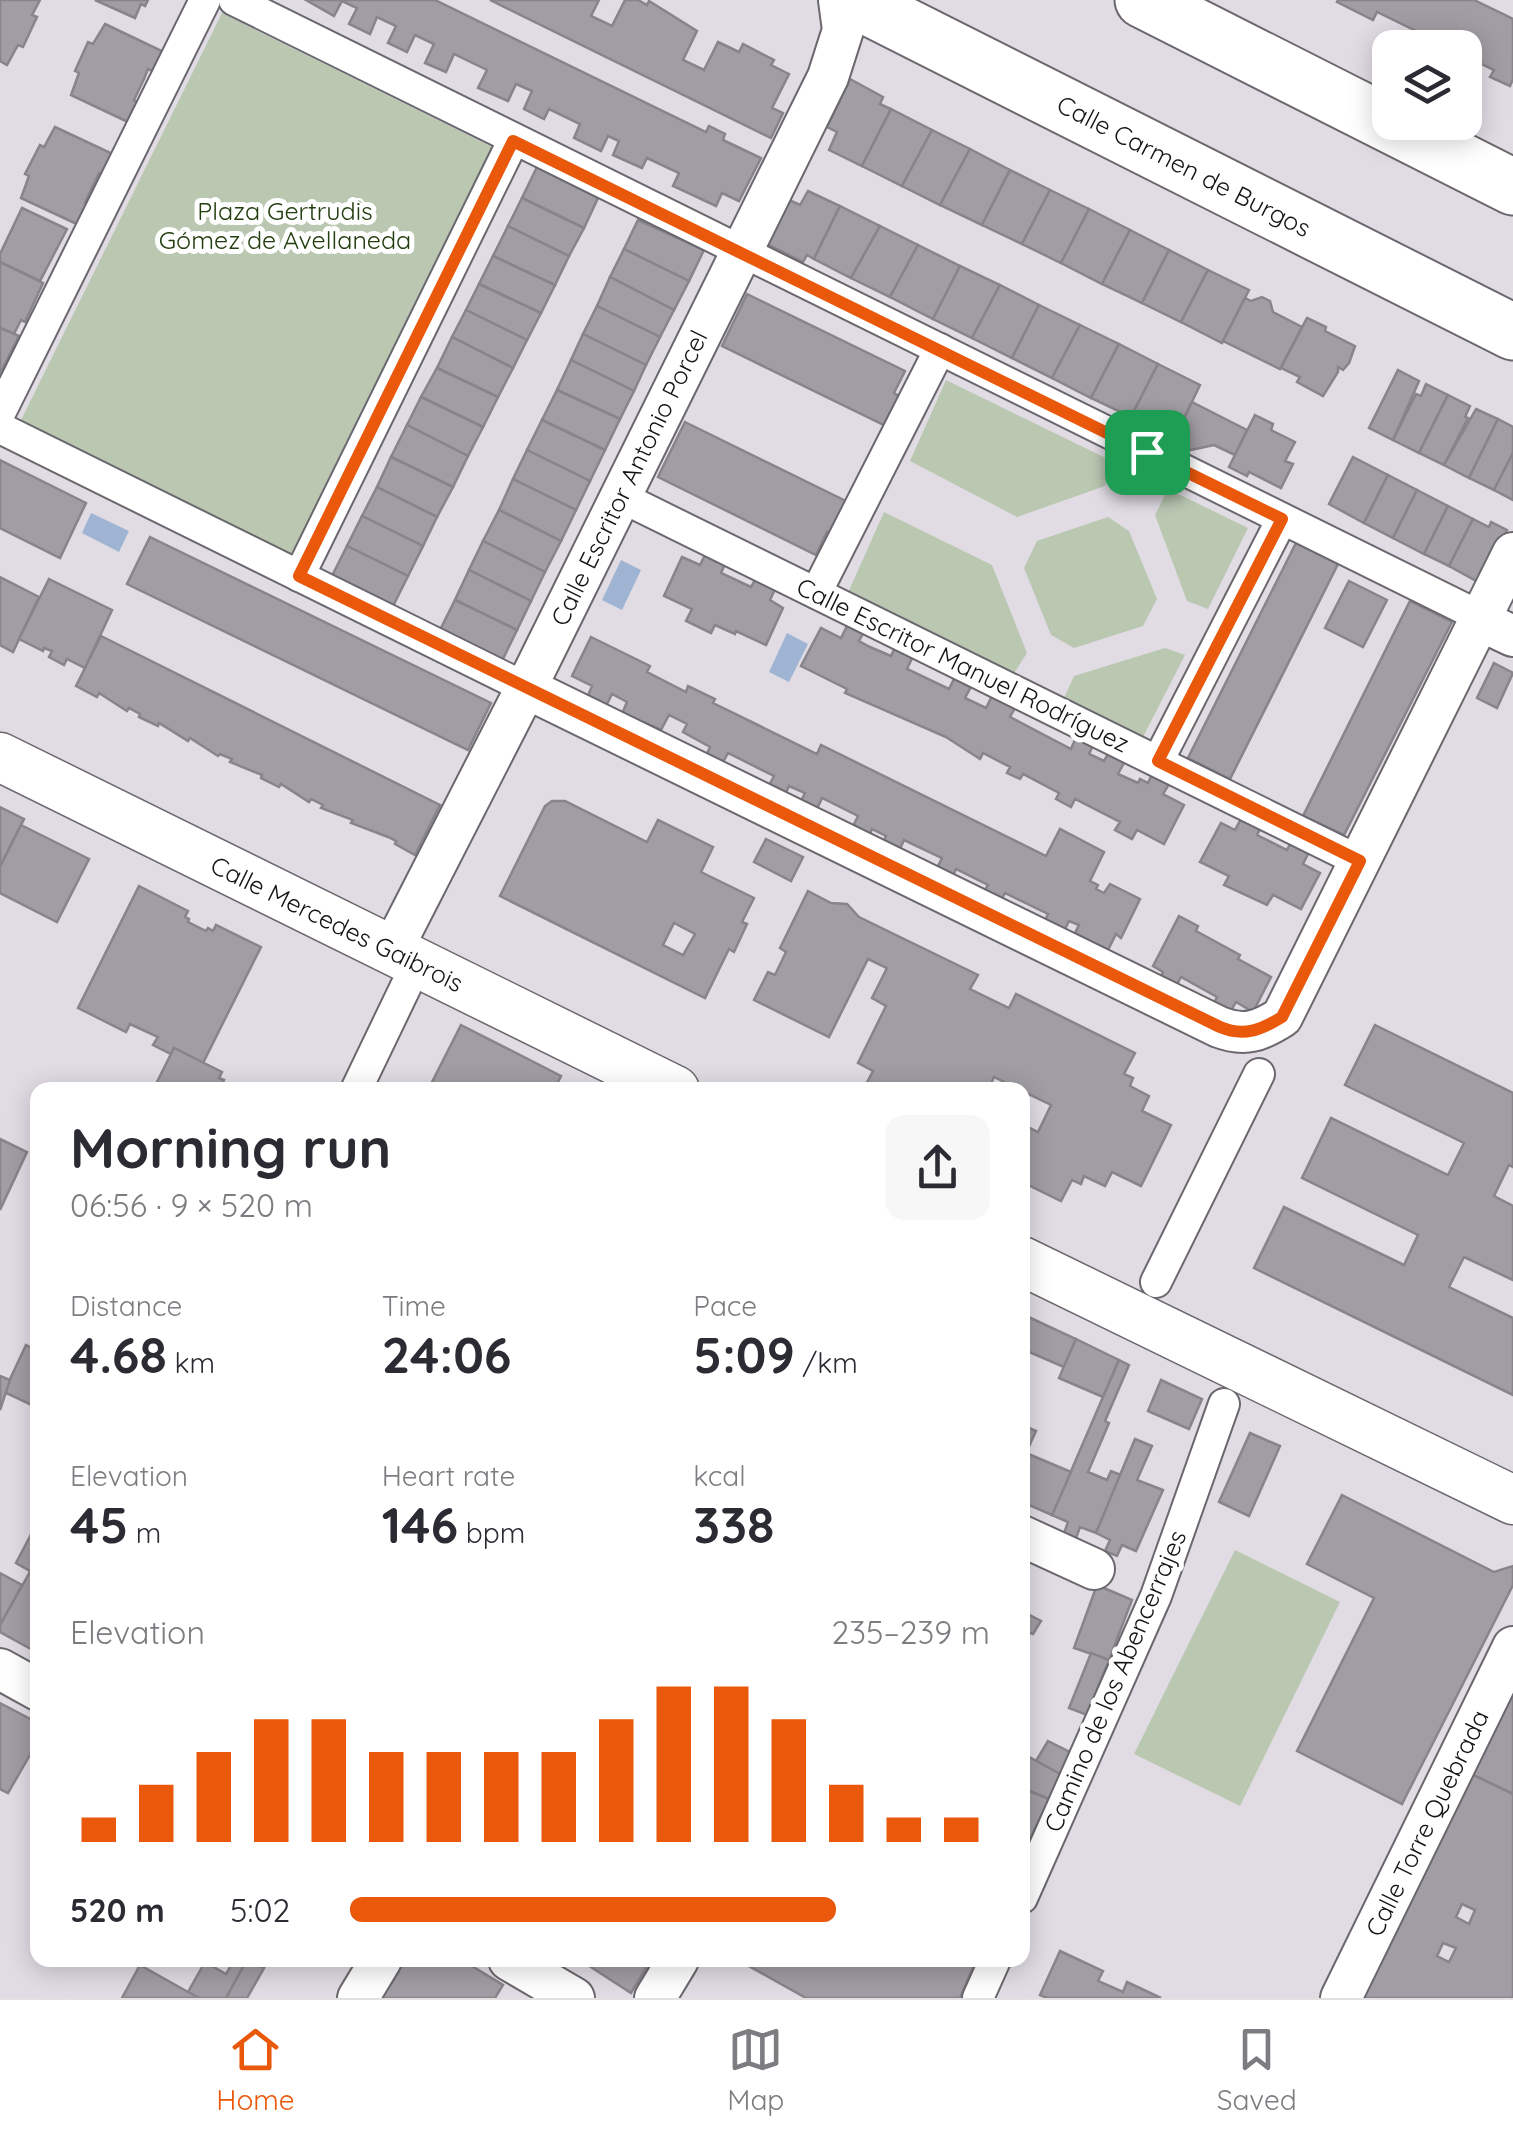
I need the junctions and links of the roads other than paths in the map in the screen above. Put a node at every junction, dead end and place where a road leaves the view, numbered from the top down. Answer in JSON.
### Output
{"nodes":[{"id":1,"x":204,"y":0,"type":"edge"},
{"id":2,"x":234,"y":0,"type":"edge"},
{"id":3,"x":839,"y":0,"type":"edge"},
{"id":4,"x":854,"y":0,"type":"edge"},
{"id":5,"x":1150,"y":2,"type":"edge"},
{"id":6,"x":513,"y":141,"type":"junction"},
{"id":7,"x":1513,"y":188,"type":"edge"},
{"id":8,"x":740,"y":252,"type":"junction"},
{"id":9,"x":1513,"y":332,"type":"edge"},
{"id":10,"x":940,"y":349,"type":"junction"},
{"id":11,"x":0,"y":414,"type":"edge"},
{"id":12,"x":0,"y":428,"type":"edge"},
{"id":13,"x":619,"y":496,"type":"junction"},
{"id":14,"x":1282,"y":519,"type":"junction"},
{"id":15,"x":1513,"y":553,"type":"edge"},
{"id":16,"x":299,"y":576,"type":"junction"},
{"id":17,"x":816,"y":593,"type":"junction"},
{"id":18,"x":1496,"y":628,"type":"edge"},
{"id":19,"x":526,"y":688,"type":"junction"},
{"id":20,"x":0,"y":757,"type":"edge"},
{"id":21,"x":1158,"y":761,"type":"junction"},
{"id":22,"x":1360,"y":861,"type":"junction"},
{"id":23,"x":399,"y":968,"type":"junction"},
{"id":24,"x":1259,"y":1074,"type":"dead end"},
{"id":25,"x":359,"y":1082,"type":"edge"},
{"id":26,"x":657,"y":1082,"type":"edge"},
{"id":27,"x":1030,"y":1266,"type":"edge"},
{"id":28,"x":1156,"y":1282,"type":"dead end"},
{"id":29,"x":1233,"y":1386,"type":"junction"},
{"id":30,"x":1513,"y":1500,"type":"edge"},
{"id":31,"x":1030,"y":1540,"type":"edge"},
{"id":32,"x":1094,"y":1569,"type":"dead end"},
{"id":33,"x":1513,"y":1647,"type":"edge"},
{"id":34,"x":0,"y":1669,"type":"edge"},
{"id":35,"x":30,"y":1686,"type":"edge"},
{"id":36,"x":1030,"y":1880,"type":"edge"},
{"id":37,"x":376,"y":1967,"type":"edge"},
{"id":38,"x":520,"y":1967,"type":"edge"},
{"id":39,"x":674,"y":1967,"type":"edge"},
{"id":40,"x":992,"y":1967,"type":"edge"},
{"id":41,"x":358,"y":1998,"type":"edge"},
{"id":42,"x":574,"y":1998,"type":"edge"},
{"id":43,"x":655,"y":1998,"type":"edge"},
{"id":44,"x":978,"y":1998,"type":"edge"},
{"id":45,"x":1341,"y":1998,"type":"edge"}],
"edges":[{"from":1,"to":11,"type":"street"},
{"from":2,"to":6,"type":"street"},
{"from":3,"to":8,"type":"street","name":"Calle Escritor Antonio Porcel"},
{"from":4,"to":9,"type":"main road","name":"Calle Carmen de Burgos"},
{"from":5,"to":7,"type":"main road"},
{"from":6,"to":8,"type":"street"},
{"from":6,"to":16,"type":"street"},
{"from":8,"to":10,"type":"street"},
{"from":8,"to":13,"type":"street","name":"Calle Escritor Antonio Porcel"},
{"from":10,"to":14,"type":"street"},
{"from":10,"to":17,"type":"street"},
{"from":12,"to":16,"type":"street"},
{"from":13,"to":17,"type":"street","name":"Calle Escritor Manuel Rodríguez"},
{"from":13,"to":19,"type":"street","name":"Calle Escritor Antonio Porcel"},
{"from":14,"to":18,"type":"street"},
{"from":14,"to":21,"type":"street"},
{"from":15,"to":18,"type":"street"},
{"from":16,"to":19,"type":"street"},
{"from":17,"to":21,"type":"street","name":"Calle Escritor Manuel Rodríguez"},
{"from":18,"to":22,"type":"street"},
{"from":19,"to":22,"type":"street"},
{"from":19,"to":23,"type":"street","name":"Calle Escritor Antonio Porcel"},
{"from":20,"to":23,"type":"street","name":"Calle Mercedes Gaibrois"},
{"from":21,"to":22,"type":"street","name":"Calle Escritor Manuel Rodríguez"},
{"from":23,"to":25,"type":"street"},
{"from":23,"to":26,"type":"street","name":"Calle Mercedes Gaibrois"},
{"from":24,"to":28,"type":"street"},
{"from":27,"to":29,"type":"street"},
{"from":29,"to":30,"type":"street"},
{"from":29,"to":36,"type":"street","name":"Camino de los Abencerrajes"},
{"from":31,"to":32,"type":"street"},
{"from":33,"to":45,"type":"street","name":"Calle Torre Quebrada"},
{"from":34,"to":35,"type":"street"},
{"from":37,"to":41,"type":"street"},
{"from":38,"to":42,"type":"street"},
{"from":39,"to":43,"type":"street"},
{"from":40,"to":44,"type":"street"}]}
